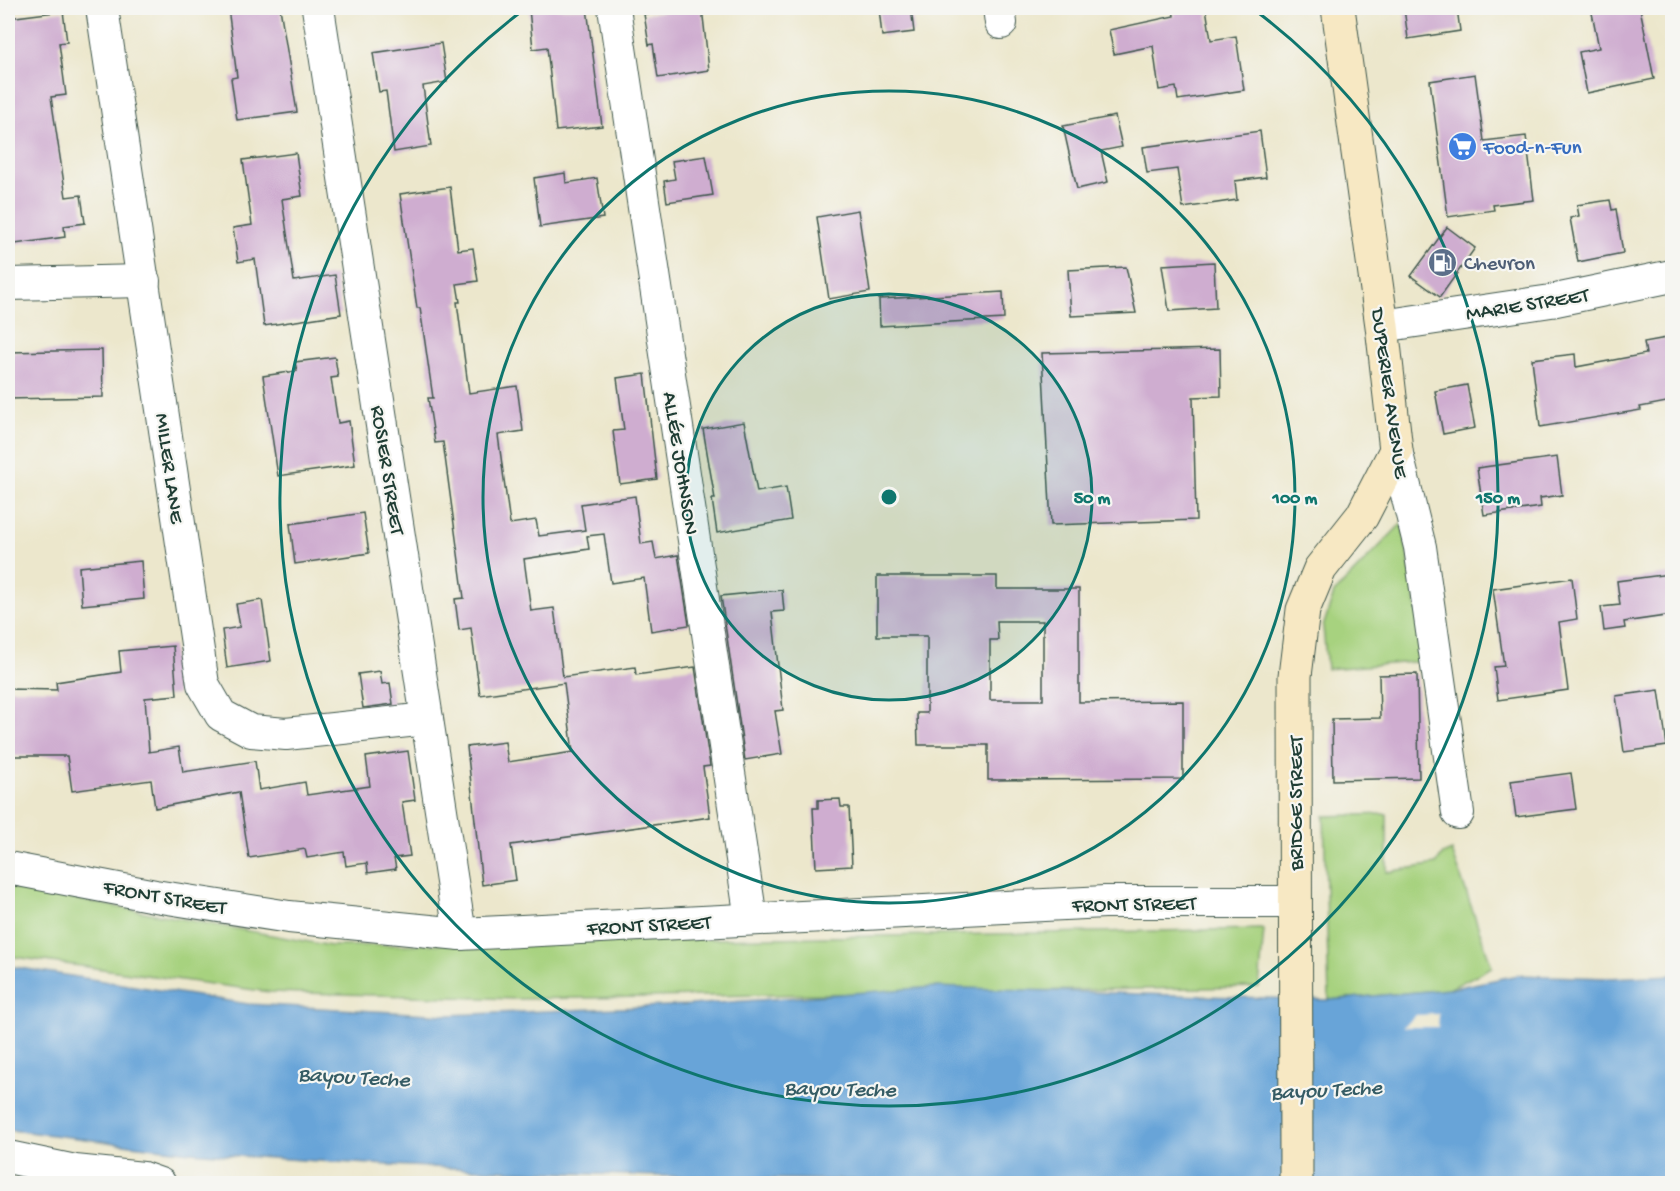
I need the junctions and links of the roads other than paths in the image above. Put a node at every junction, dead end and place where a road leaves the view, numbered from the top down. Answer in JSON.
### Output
{"nodes":[{"id":1,"x":102,"y":8,"type":"edge"},
{"id":2,"x":318,"y":8,"type":"edge"},
{"id":3,"x":614,"y":8,"type":"edge"},
{"id":4,"x":1338,"y":8,"type":"edge"},
{"id":5,"x":1672,"y":276,"type":"edge"},
{"id":6,"x":144,"y":281,"type":"junction"},
{"id":7,"x":8,"y":284,"type":"edge"},
{"id":8,"x":1382,"y":326,"type":"junction"},
{"id":9,"x":1395,"y":450,"type":"junction"},
{"id":10,"x":427,"y":719,"type":"junction"},
{"id":11,"x":1458,"y":813,"type":"dead end"},
{"id":12,"x":8,"y":868,"type":"edge"},
{"id":13,"x":1295,"y":903,"type":"junction"},
{"id":14,"x":751,"y":918,"type":"junction"},
{"id":15,"x":460,"y":933,"type":"junction"},
{"id":16,"x":8,"y":1157,"type":"edge"},
{"id":17,"x":160,"y":1184,"type":"edge"},
{"id":18,"x":1296,"y":1184,"type":"edge"}],
"edges":[{"from":1,"to":6,"type":"street","name":"MILLER LANE"},
{"from":2,"to":10,"type":"street","name":"ROSIER STREET"},
{"from":3,"to":14,"type":"street","name":"ALLÉE JOHNSON"},
{"from":4,"to":8,"type":"main road","name":"DUPERIER AVENUE"},
{"from":5,"to":8,"type":"street","name":"MARIE STREET"},
{"from":6,"to":7,"type":"street"},
{"from":6,"to":10,"type":"street","name":"MILLER LANE"},
{"from":8,"to":9,"type":"main road","name":"DUPERIER AVENUE"},
{"from":9,"to":11,"type":"street","name":"DUPERIER AVENUE"},
{"from":9,"to":13,"type":"main road","name":"BRIDGE STREET"},
{"from":10,"to":15,"type":"street","name":"ROSIER STREET"},
{"from":12,"to":15,"type":"street","name":"FRONT STREET"},
{"from":13,"to":14,"type":"street","name":"FRONT STREET"},
{"from":13,"to":18,"type":"main road","name":"BRIDGE STREET"},
{"from":14,"to":15,"type":"street","name":"FRONT STREET"},
{"from":16,"to":17,"type":"street"}]}
